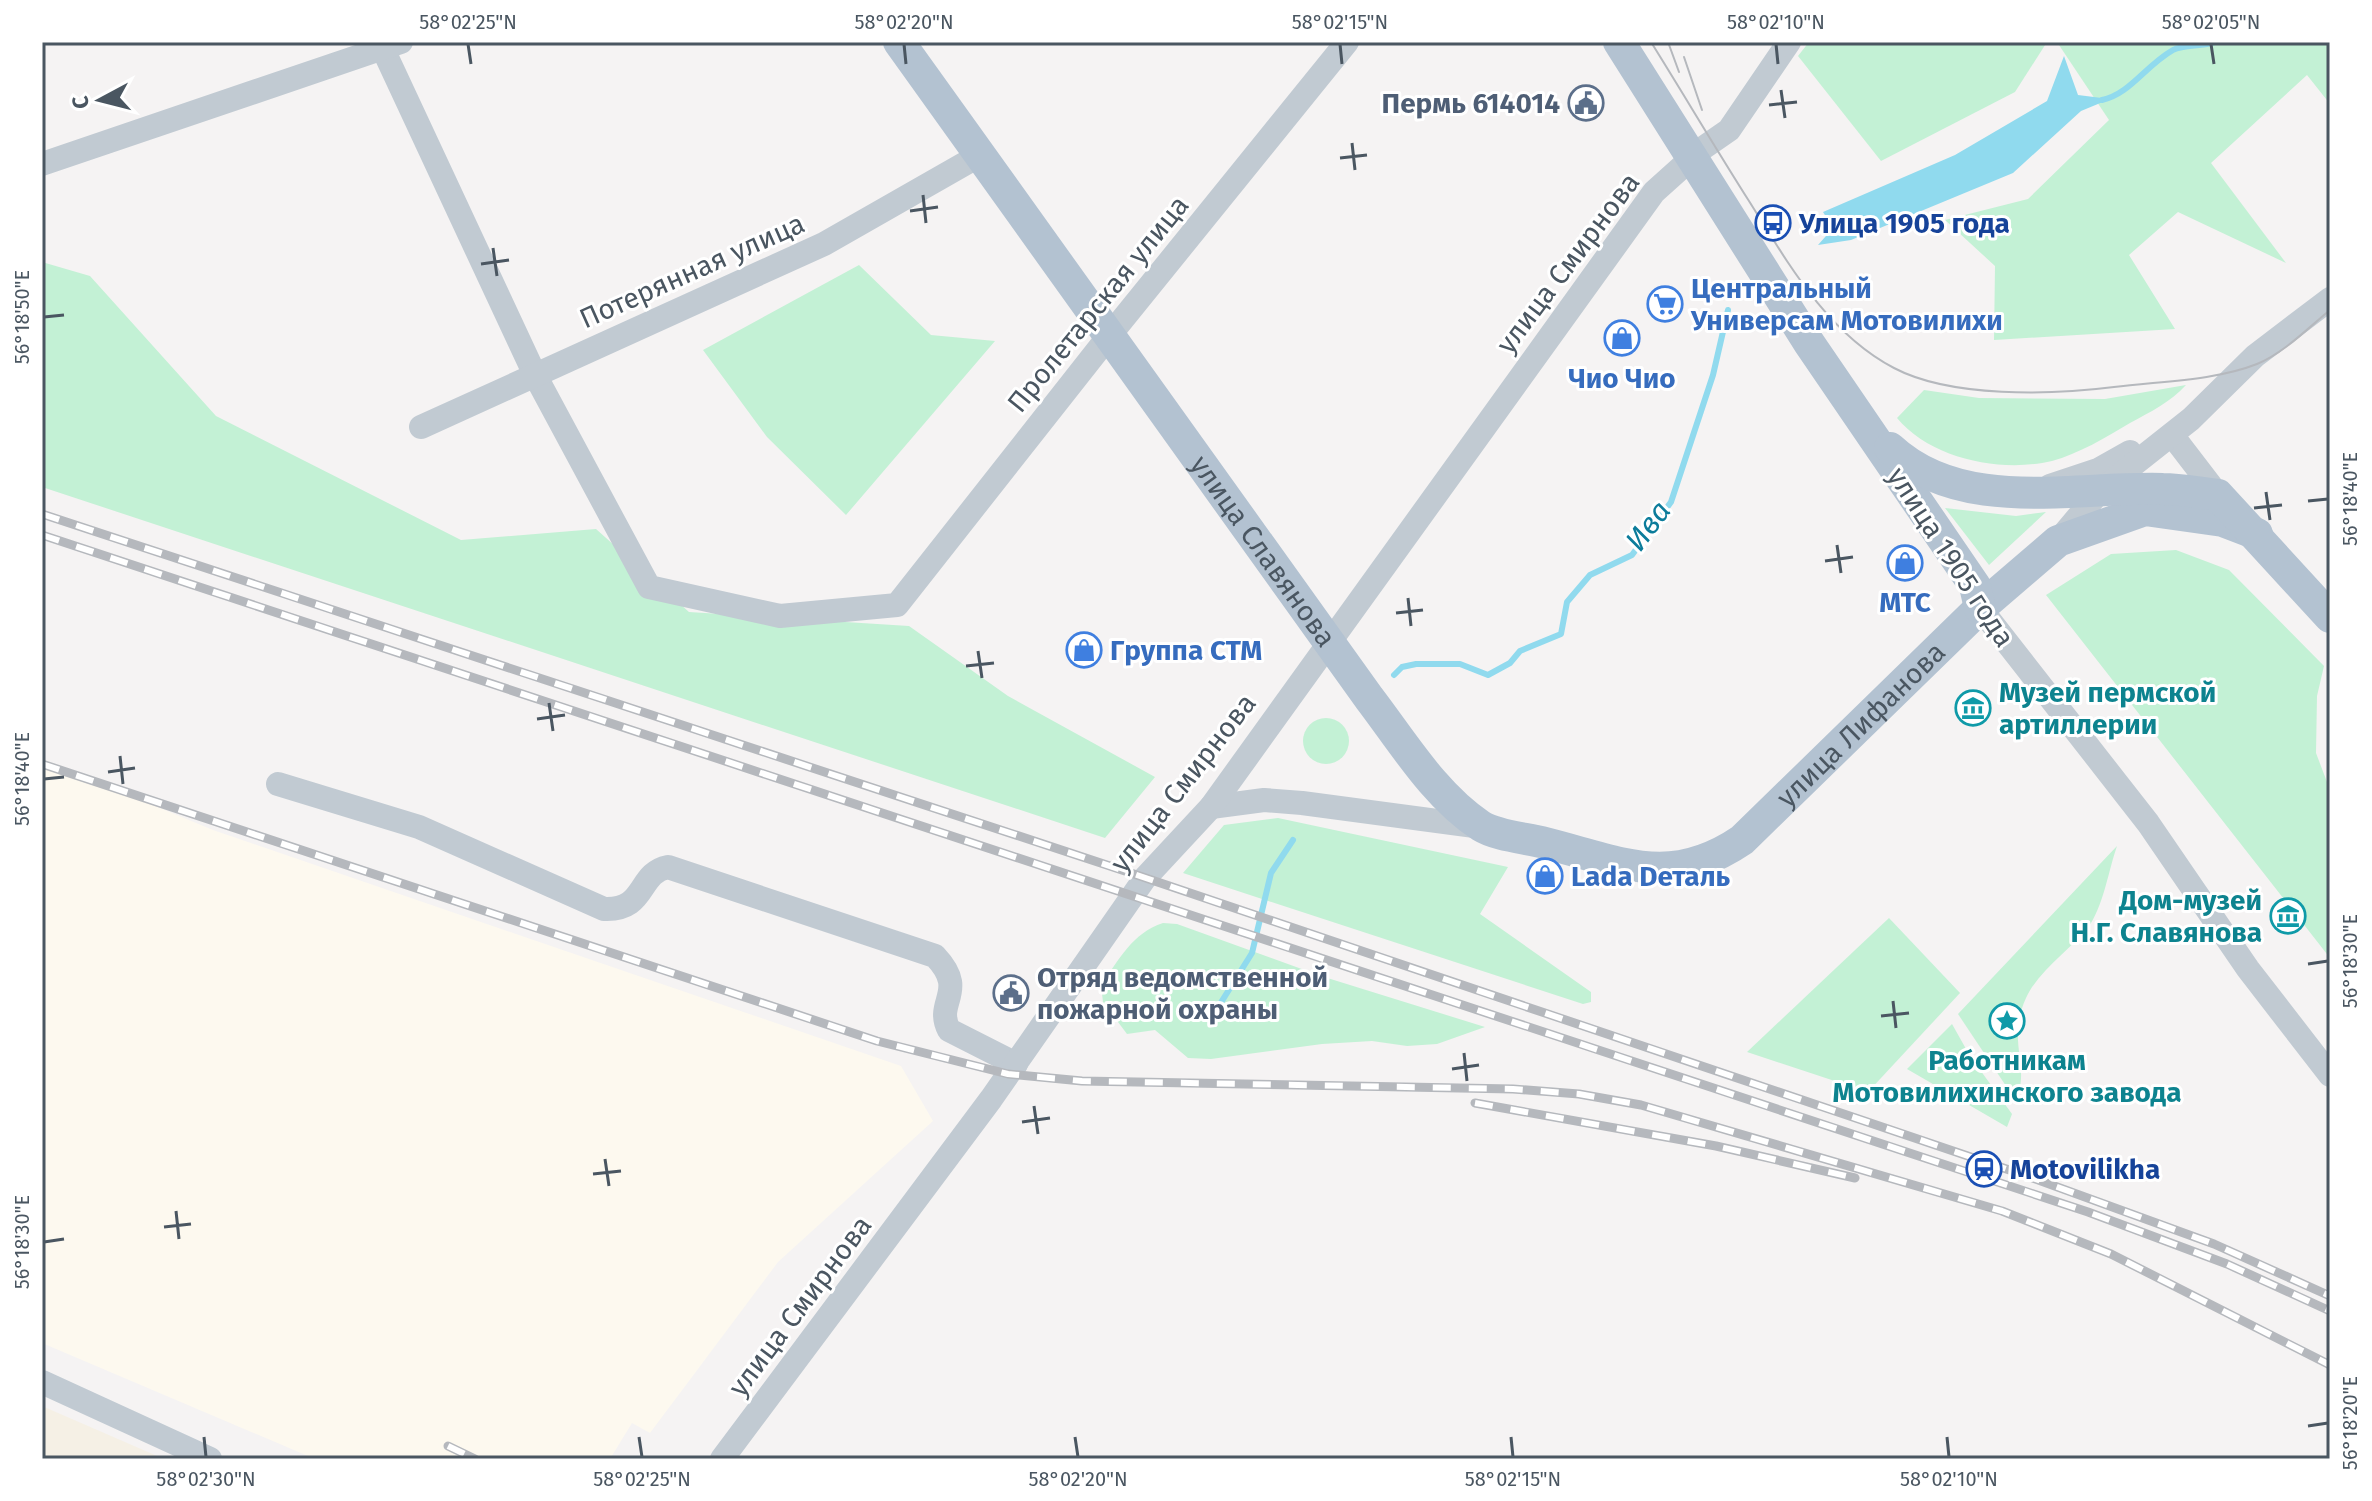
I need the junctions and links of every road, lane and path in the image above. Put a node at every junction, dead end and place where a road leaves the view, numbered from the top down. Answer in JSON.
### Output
{"nodes":[{"id":1,"x":899,"y":42,"type":"edge"},
{"id":2,"x":1347,"y":42,"type":"edge"},
{"id":3,"x":1619,"y":42,"type":"edge"},
{"id":4,"x":1789,"y":42,"type":"edge"},
{"id":5,"x":392,"y":45,"type":"edge"},
{"id":6,"x":980,"y":155,"type":"junction"},
{"id":7,"x":1692,"y":160,"type":"junction"},
{"id":8,"x":42,"y":164,"type":"edge"},
{"id":9,"x":2330,"y":299,"type":"edge"},
{"id":10,"x":1111,"y":335,"type":"junction"},
{"id":11,"x":535,"y":375,"type":"junction"},
{"id":12,"x":2218,"y":392,"type":"junction"},
{"id":13,"x":1861,"y":422,"type":"junction"},
{"id":14,"x":421,"y":427,"type":"dead end"},
{"id":15,"x":2172,"y":435,"type":"junction"},
{"id":16,"x":2100,"y":491,"type":"junction"},
{"id":17,"x":2027,"y":492,"type":"junction"},
{"id":18,"x":2218,"y":495,"type":"junction"},
{"id":19,"x":2257,"y":534,"type":"junction"},
{"id":20,"x":2058,"y":541,"type":"junction"},
{"id":21,"x":1980,"y":608,"type":"junction"},
{"id":22,"x":2330,"y":617,"type":"edge"},
{"id":23,"x":1329,"y":642,"type":"junction"},
{"id":24,"x":278,"y":784,"type":"dead end"},
{"id":25,"x":1211,"y":807,"type":"junction"},
{"id":26,"x":1483,"y":828,"type":"junction"},
{"id":27,"x":1742,"y":840,"type":"joint"},
{"id":28,"x":1016,"y":1064,"type":"junction"},
{"id":29,"x":2330,"y":1075,"type":"edge"},
{"id":30,"x":42,"y":1382,"type":"edge"},
{"id":31,"x":210,"y":1459,"type":"edge"},
{"id":32,"x":722,"y":1459,"type":"edge"}],
"edges":[{"from":1,"to":6,"type":"main road","name":"улица Славянова"},
{"from":2,"to":10,"type":"street","name":"Пролетарская улица"},
{"from":3,"to":7,"type":"main road","name":"улица 1905 года"},
{"from":4,"to":7,"type":"street","name":"улица Смирнова"},
{"from":5,"to":8,"type":"street"},
{"from":5,"to":11,"type":"street"},
{"from":6,"to":10,"type":"main road","name":"улица Славянова"},
{"from":6,"to":11,"type":"street","name":"Потерянная улица"},
{"from":7,"to":13,"type":"main road","name":"улица 1905 года"},
{"from":7,"to":23,"type":"street","name":"улица Смирнова"},
{"from":9,"to":12,"type":"street"},
{"from":10,"to":11,"type":"street","name":"Пролетарская улица"},
{"from":10,"to":23,"type":"main road","name":"улица Славянова"},
{"from":11,"to":14,"type":"street","name":"Потерянная улица"},
{"from":12,"to":15,"type":"street"},
{"from":12,"to":17,"type":"street"},
{"from":13,"to":17,"type":"main road","name":"улица 1905 года"},
{"from":13,"to":21,"type":"main road","name":"улица 1905 года"},
{"from":15,"to":16,"type":"street"},
{"from":15,"to":18,"type":"street"},
{"from":16,"to":17,"type":"main road","name":"улица 1905 года"},
{"from":16,"to":18,"type":"main road","name":"улица 1905 года"},
{"from":16,"to":20,"type":"street"},
{"from":18,"to":19,"type":"main road"},
{"from":19,"to":20,"type":"main road"},
{"from":19,"to":22,"type":"main road"},
{"from":20,"to":21,"type":"main road","name":"улица Лифанова"},
{"from":21,"to":27,"type":"main road","name":"улица Лифанова"},
{"from":21,"to":29,"type":"street","name":"улица 1905 года"},
{"from":23,"to":25,"type":"street","name":"улица Смирнова"},
{"from":23,"to":26,"type":"main road","name":"улица Славянова"},
{"from":24,"to":28,"type":"street"},
{"from":25,"to":26,"type":"street"},
{"from":25,"to":28,"type":"street","name":"улица Смирнова"},
{"from":26,"to":27,"type":"main road","name":"улица Славянова"},
{"from":28,"to":32,"type":"street","name":"улица Смирнова"},
{"from":30,"to":31,"type":"street"}]}
